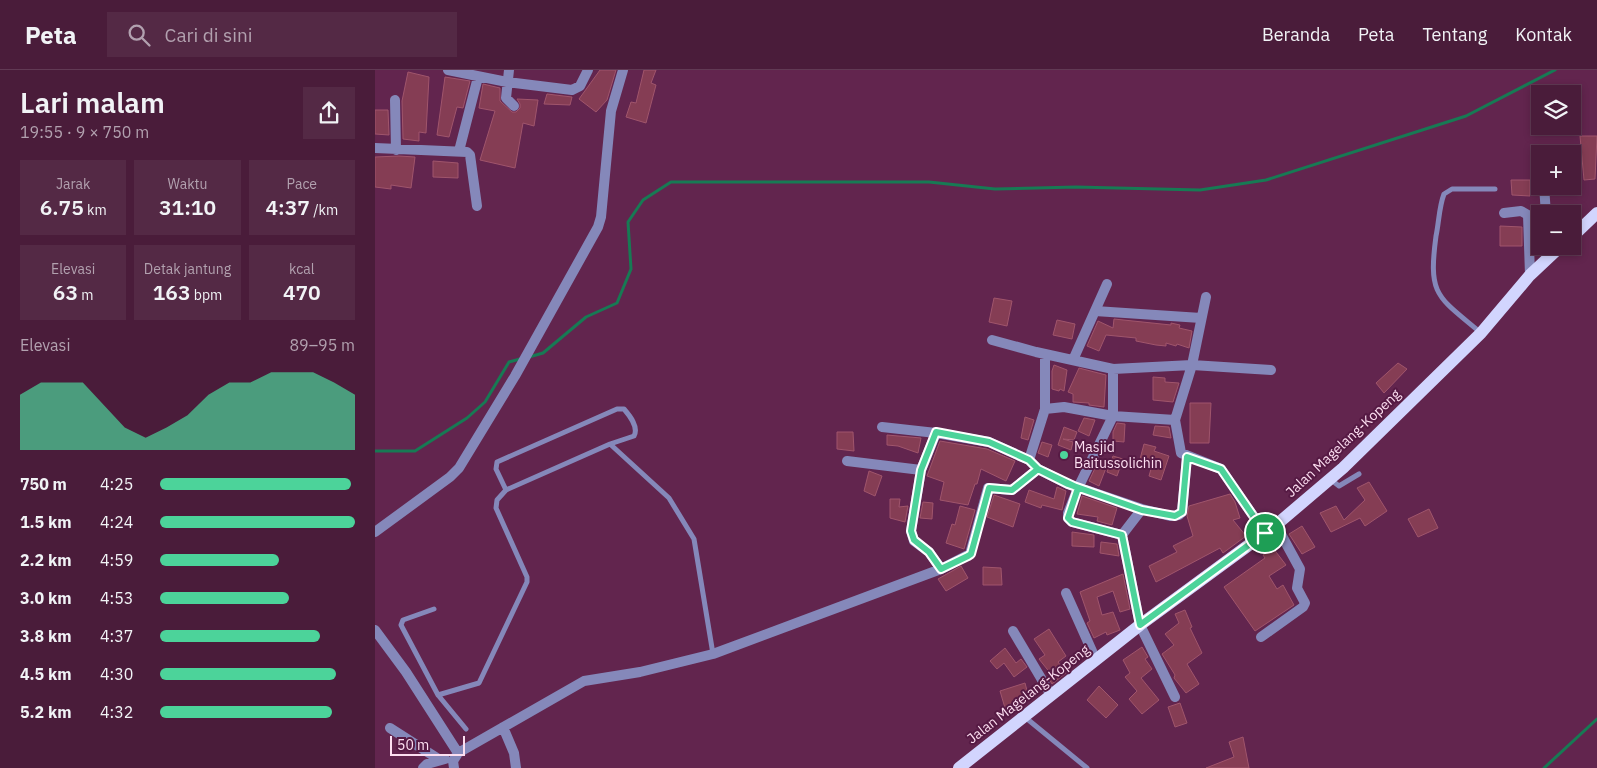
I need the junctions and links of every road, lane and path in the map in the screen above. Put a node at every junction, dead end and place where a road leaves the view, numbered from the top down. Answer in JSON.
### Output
{"nodes":[{"id":1,"x":448,"y":70,"type":"edge"},
{"id":2,"x":509,"y":70,"type":"edge"},
{"id":3,"x":588,"y":70,"type":"edge"},
{"id":4,"x":623,"y":70,"type":"edge"},
{"id":5,"x":477,"y":77,"type":"junction"},
{"id":6,"x":507,"y":82,"type":"junction"},
{"id":7,"x":395,"y":100,"type":"dead end"},
{"id":8,"x":513,"y":106,"type":"dead end"},
{"id":9,"x":375,"y":148,"type":"edge"},
{"id":10,"x":396,"y":150,"type":"junction"},
{"id":11,"x":459,"y":151,"type":"junction"},
{"id":12,"x":1495,"y":189,"type":"dead end"},
{"id":13,"x":477,"y":206,"type":"dead end"},
{"id":14,"x":1504,"y":213,"type":"dead end"},
{"id":15,"x":1597,"y":213,"type":"edge"},
{"id":16,"x":1581,"y":228,"type":"edge"},
{"id":17,"x":1546,"y":255,"type":"edge"},
{"id":18,"x":1531,"y":275,"type":"junction"},
{"id":19,"x":1107,"y":284,"type":"dead end"},
{"id":20,"x":1205,"y":297,"type":"dead end"},
{"id":21,"x":1095,"y":311,"type":"junction"},
{"id":22,"x":1201,"y":318,"type":"junction"},
{"id":23,"x":1481,"y":333,"type":"junction"},
{"id":24,"x":992,"y":340,"type":"dead end"},
{"id":25,"x":1045,"y":354,"type":"junction"},
{"id":26,"x":1073,"y":360,"type":"junction"},
{"id":27,"x":1192,"y":365,"type":"junction"},
{"id":28,"x":1113,"y":369,"type":"junction"},
{"id":29,"x":1271,"y":370,"type":"dead end"},
{"id":30,"x":1045,"y":408,"type":"junction"},
{"id":31,"x":1113,"y":416,"type":"junction"},
{"id":32,"x":1175,"y":420,"type":"junction"},
{"id":33,"x":882,"y":427,"type":"dead end"},
{"id":34,"x":936,"y":432,"type":"junction"},
{"id":35,"x":610,"y":444,"type":"junction"},
{"id":36,"x":1187,"y":457,"type":"junction"},
{"id":37,"x":1029,"y":460,"type":"junction"},
{"id":38,"x":847,"y":461,"type":"dead end"},
{"id":39,"x":1038,"y":469,"type":"junction"},
{"id":40,"x":921,"y":470,"type":"junction"},
{"id":41,"x":1359,"y":474,"type":"dead end"},
{"id":42,"x":1329,"y":479,"type":"junction"},
{"id":43,"x":1078,"y":488,"type":"junction"},
{"id":44,"x":506,"y":490,"type":"junction"},
{"id":45,"x":1142,"y":510,"type":"junction"},
{"id":46,"x":1276,"y":525,"type":"junction"},
{"id":47,"x":375,"y":532,"type":"edge"},
{"id":48,"x":1265,"y":533,"type":"junction"},
{"id":49,"x":1122,"y":535,"type":"junction"},
{"id":50,"x":941,"y":569,"type":"junction"},
{"id":51,"x":1065,"y":593,"type":"dead end"},
{"id":52,"x":434,"y":609,"type":"dead end"},
{"id":53,"x":1140,"y":625,"type":"junction"},
{"id":54,"x":375,"y":630,"type":"edge"},
{"id":55,"x":1013,"y":631,"type":"dead end"},
{"id":56,"x":1261,"y":638,"type":"dead end"},
{"id":57,"x":713,"y":654,"type":"junction"},
{"id":58,"x":1096,"y":660,"type":"junction"},
{"id":59,"x":438,"y":695,"type":"junction"},
{"id":60,"x":1051,"y":695,"type":"junction"},
{"id":61,"x":1175,"y":697,"type":"dead end"},
{"id":62,"x":1023,"y":716,"type":"junction"},
{"id":63,"x":503,"y":727,"type":"junction"},
{"id":64,"x":390,"y":728,"type":"dead end"},
{"id":65,"x":466,"y":729,"type":"dead end"},
{"id":66,"x":439,"y":760,"type":"junction"},
{"id":67,"x":455,"y":760,"type":"edge"},
{"id":68,"x":423,"y":768,"type":"edge"},
{"id":69,"x":516,"y":768,"type":"edge"},
{"id":70,"x":959,"y":768,"type":"edge"},
{"id":71,"x":1087,"y":768,"type":"edge"}],
"edges":[{"from":1,"to":5,"type":"street"},
{"from":2,"to":6,"type":"street"},
{"from":3,"to":6,"type":"street"},
{"from":4,"to":47,"type":"street"},
{"from":5,"to":6,"type":"street"},
{"from":5,"to":11,"type":"street"},
{"from":6,"to":8,"type":"street"},
{"from":7,"to":10,"type":"street"},
{"from":9,"to":10,"type":"street"},
{"from":10,"to":11,"type":"street"},
{"from":11,"to":13,"type":"street"},
{"from":12,"to":23,"type":"lane"},
{"from":14,"to":18,"type":"street"},
{"from":15,"to":16,"type":"main road"},
{"from":17,"to":18,"type":"main road","name":"Jalan Magelang-Kopeng"},
{"from":18,"to":23,"type":"main road","name":"Jalan Magelang-Kopeng"},
{"from":19,"to":21,"type":"street"},
{"from":20,"to":22,"type":"street"},
{"from":21,"to":22,"type":"street"},
{"from":21,"to":26,"type":"street"},
{"from":22,"to":27,"type":"street"},
{"from":23,"to":42,"type":"main road","name":"Jalan Magelang-Kopeng"},
{"from":24,"to":25,"type":"street"},
{"from":25,"to":26,"type":"street"},
{"from":25,"to":30,"type":"street"},
{"from":26,"to":28,"type":"street"},
{"from":27,"to":28,"type":"street"},
{"from":27,"to":29,"type":"street"},
{"from":27,"to":32,"type":"street"},
{"from":28,"to":31,"type":"street"},
{"from":30,"to":31,"type":"street"},
{"from":30,"to":37,"type":"street"},
{"from":31,"to":32,"type":"street"},
{"from":31,"to":43,"type":"street"},
{"from":32,"to":36,"type":"street"},
{"from":33,"to":34,"type":"street"},
{"from":34,"to":37,"type":"street"},
{"from":34,"to":40,"type":"street"},
{"from":35,"to":44,"type":"lane"},
{"from":35,"to":44,"type":"lane"},
{"from":35,"to":57,"type":"lane"},
{"from":36,"to":45,"type":"street"},
{"from":36,"to":48,"type":"street"},
{"from":37,"to":39,"type":"street"},
{"from":38,"to":40,"type":"street"},
{"from":39,"to":43,"type":"street"},
{"from":39,"to":50,"type":"street"},
{"from":40,"to":50,"type":"street"},
{"from":41,"to":42,"type":"lane"},
{"from":42,"to":46,"type":"main road","name":"Jalan Magelang-Kopeng"},
{"from":43,"to":45,"type":"street"},
{"from":43,"to":49,"type":"street"},
{"from":44,"to":59,"type":"lane"},
{"from":45,"to":49,"type":"street"},
{"from":46,"to":48,"type":"main road","name":"Jalan Magelang-Kopeng"},
{"from":46,"to":56,"type":"street"},
{"from":48,"to":53,"type":"main road","name":"Jalan Magelang-Kopeng"},
{"from":49,"to":53,"type":"street"},
{"from":50,"to":57,"type":"street"},
{"from":51,"to":58,"type":"street"},
{"from":52,"to":59,"type":"lane"},
{"from":53,"to":58,"type":"main road","name":"Jalan Magelang-Kopeng"},
{"from":53,"to":61,"type":"street"},
{"from":54,"to":67,"type":"street"},
{"from":55,"to":60,"type":"street"},
{"from":57,"to":63,"type":"street"},
{"from":58,"to":60,"type":"main road","name":"Jalan Magelang-Kopeng"},
{"from":59,"to":65,"type":"lane"},
{"from":60,"to":62,"type":"main road","name":"Jalan Magelang-Kopeng"},
{"from":62,"to":70,"type":"main road","name":"Jalan Magelang-Kopeng"},
{"from":62,"to":71,"type":"lane"},
{"from":63,"to":67,"type":"street"},
{"from":63,"to":69,"type":"street"},
{"from":64,"to":66,"type":"street"},
{"from":66,"to":67,"type":"street"},
{"from":66,"to":68,"type":"street"}]}
